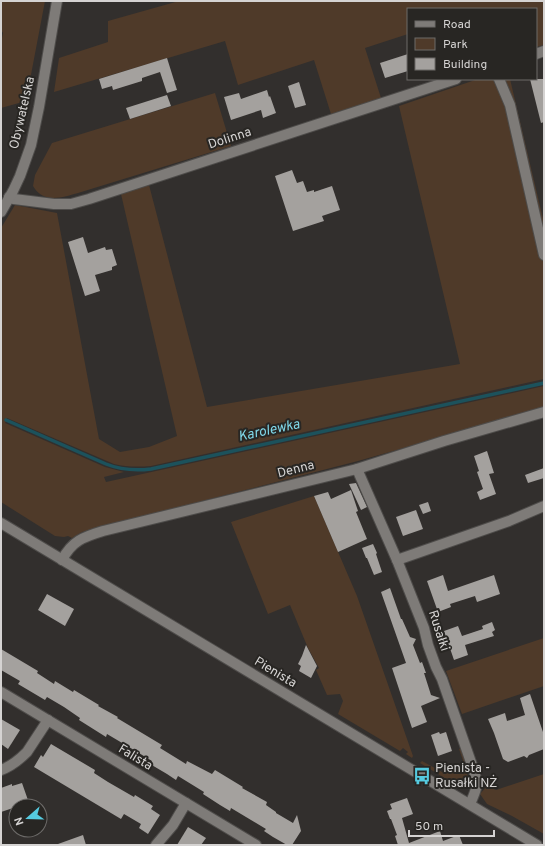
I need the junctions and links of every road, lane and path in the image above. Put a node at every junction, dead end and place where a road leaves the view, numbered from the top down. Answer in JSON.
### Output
{"nodes":[{"id":1,"x":53,"y":1,"type":"edge"},
{"id":2,"x":57,"y":1,"type":"edge"},
{"id":3,"x":55,"y":15,"type":"junction"},
{"id":4,"x":453,"y":80,"type":"edge"},
{"id":5,"x":499,"y":80,"type":"edge"},
{"id":6,"x":9,"y":197,"type":"junction"},
{"id":7,"x":1,"y":212,"type":"edge"},
{"id":8,"x":544,"y":255,"type":"edge"},
{"id":9,"x":544,"y":412,"type":"edge"},
{"id":10,"x":357,"y":469,"type":"junction"},
{"id":11,"x":544,"y":506,"type":"edge"},
{"id":12,"x":1,"y":523,"type":"edge"},
{"id":13,"x":62,"y":560,"type":"junction"},
{"id":14,"x":397,"y":560,"type":"junction"},
{"id":15,"x":1,"y":692,"type":"edge"},
{"id":16,"x":48,"y":720,"type":"junction"},
{"id":17,"x":1,"y":770,"type":"edge"},
{"id":18,"x":186,"y":803,"type":"junction"},
{"id":19,"x":470,"y":804,"type":"junction"},
{"id":20,"x":525,"y":842,"type":"edge"},
{"id":21,"x":156,"y":845,"type":"edge"},
{"id":22,"x":256,"y":845,"type":"edge"},
{"id":23,"x":537,"y":845,"type":"edge"}],
"edges":[{"from":1,"to":3,"type":"street","name":"Obywatelska"},
{"from":2,"to":3,"type":"street","name":"Obywatelska"},
{"from":3,"to":6,"type":"street","name":"Obywatelska"},
{"from":4,"to":6,"type":"street","name":"Dolinna"},
{"from":5,"to":8,"type":"street"},
{"from":6,"to":7,"type":"street","name":"Obywatelska"},
{"from":9,"to":10,"type":"street","name":"Denna"},
{"from":10,"to":13,"type":"street","name":"Denna"},
{"from":10,"to":14,"type":"street","name":"Rusałki"},
{"from":11,"to":14,"type":"street"},
{"from":12,"to":13,"type":"street","name":"Pienista"},
{"from":13,"to":19,"type":"street","name":"Pienista"},
{"from":14,"to":19,"type":"street","name":"Rusałki"},
{"from":15,"to":16,"type":"street","name":"Falista"},
{"from":16,"to":17,"type":"street"},
{"from":16,"to":18,"type":"street","name":"Falista"},
{"from":18,"to":21,"type":"street"},
{"from":18,"to":22,"type":"street","name":"Falista"},
{"from":19,"to":20,"type":"street","name":"Pienista"},
{"from":20,"to":23,"type":"street","name":"Pienista"}]}
